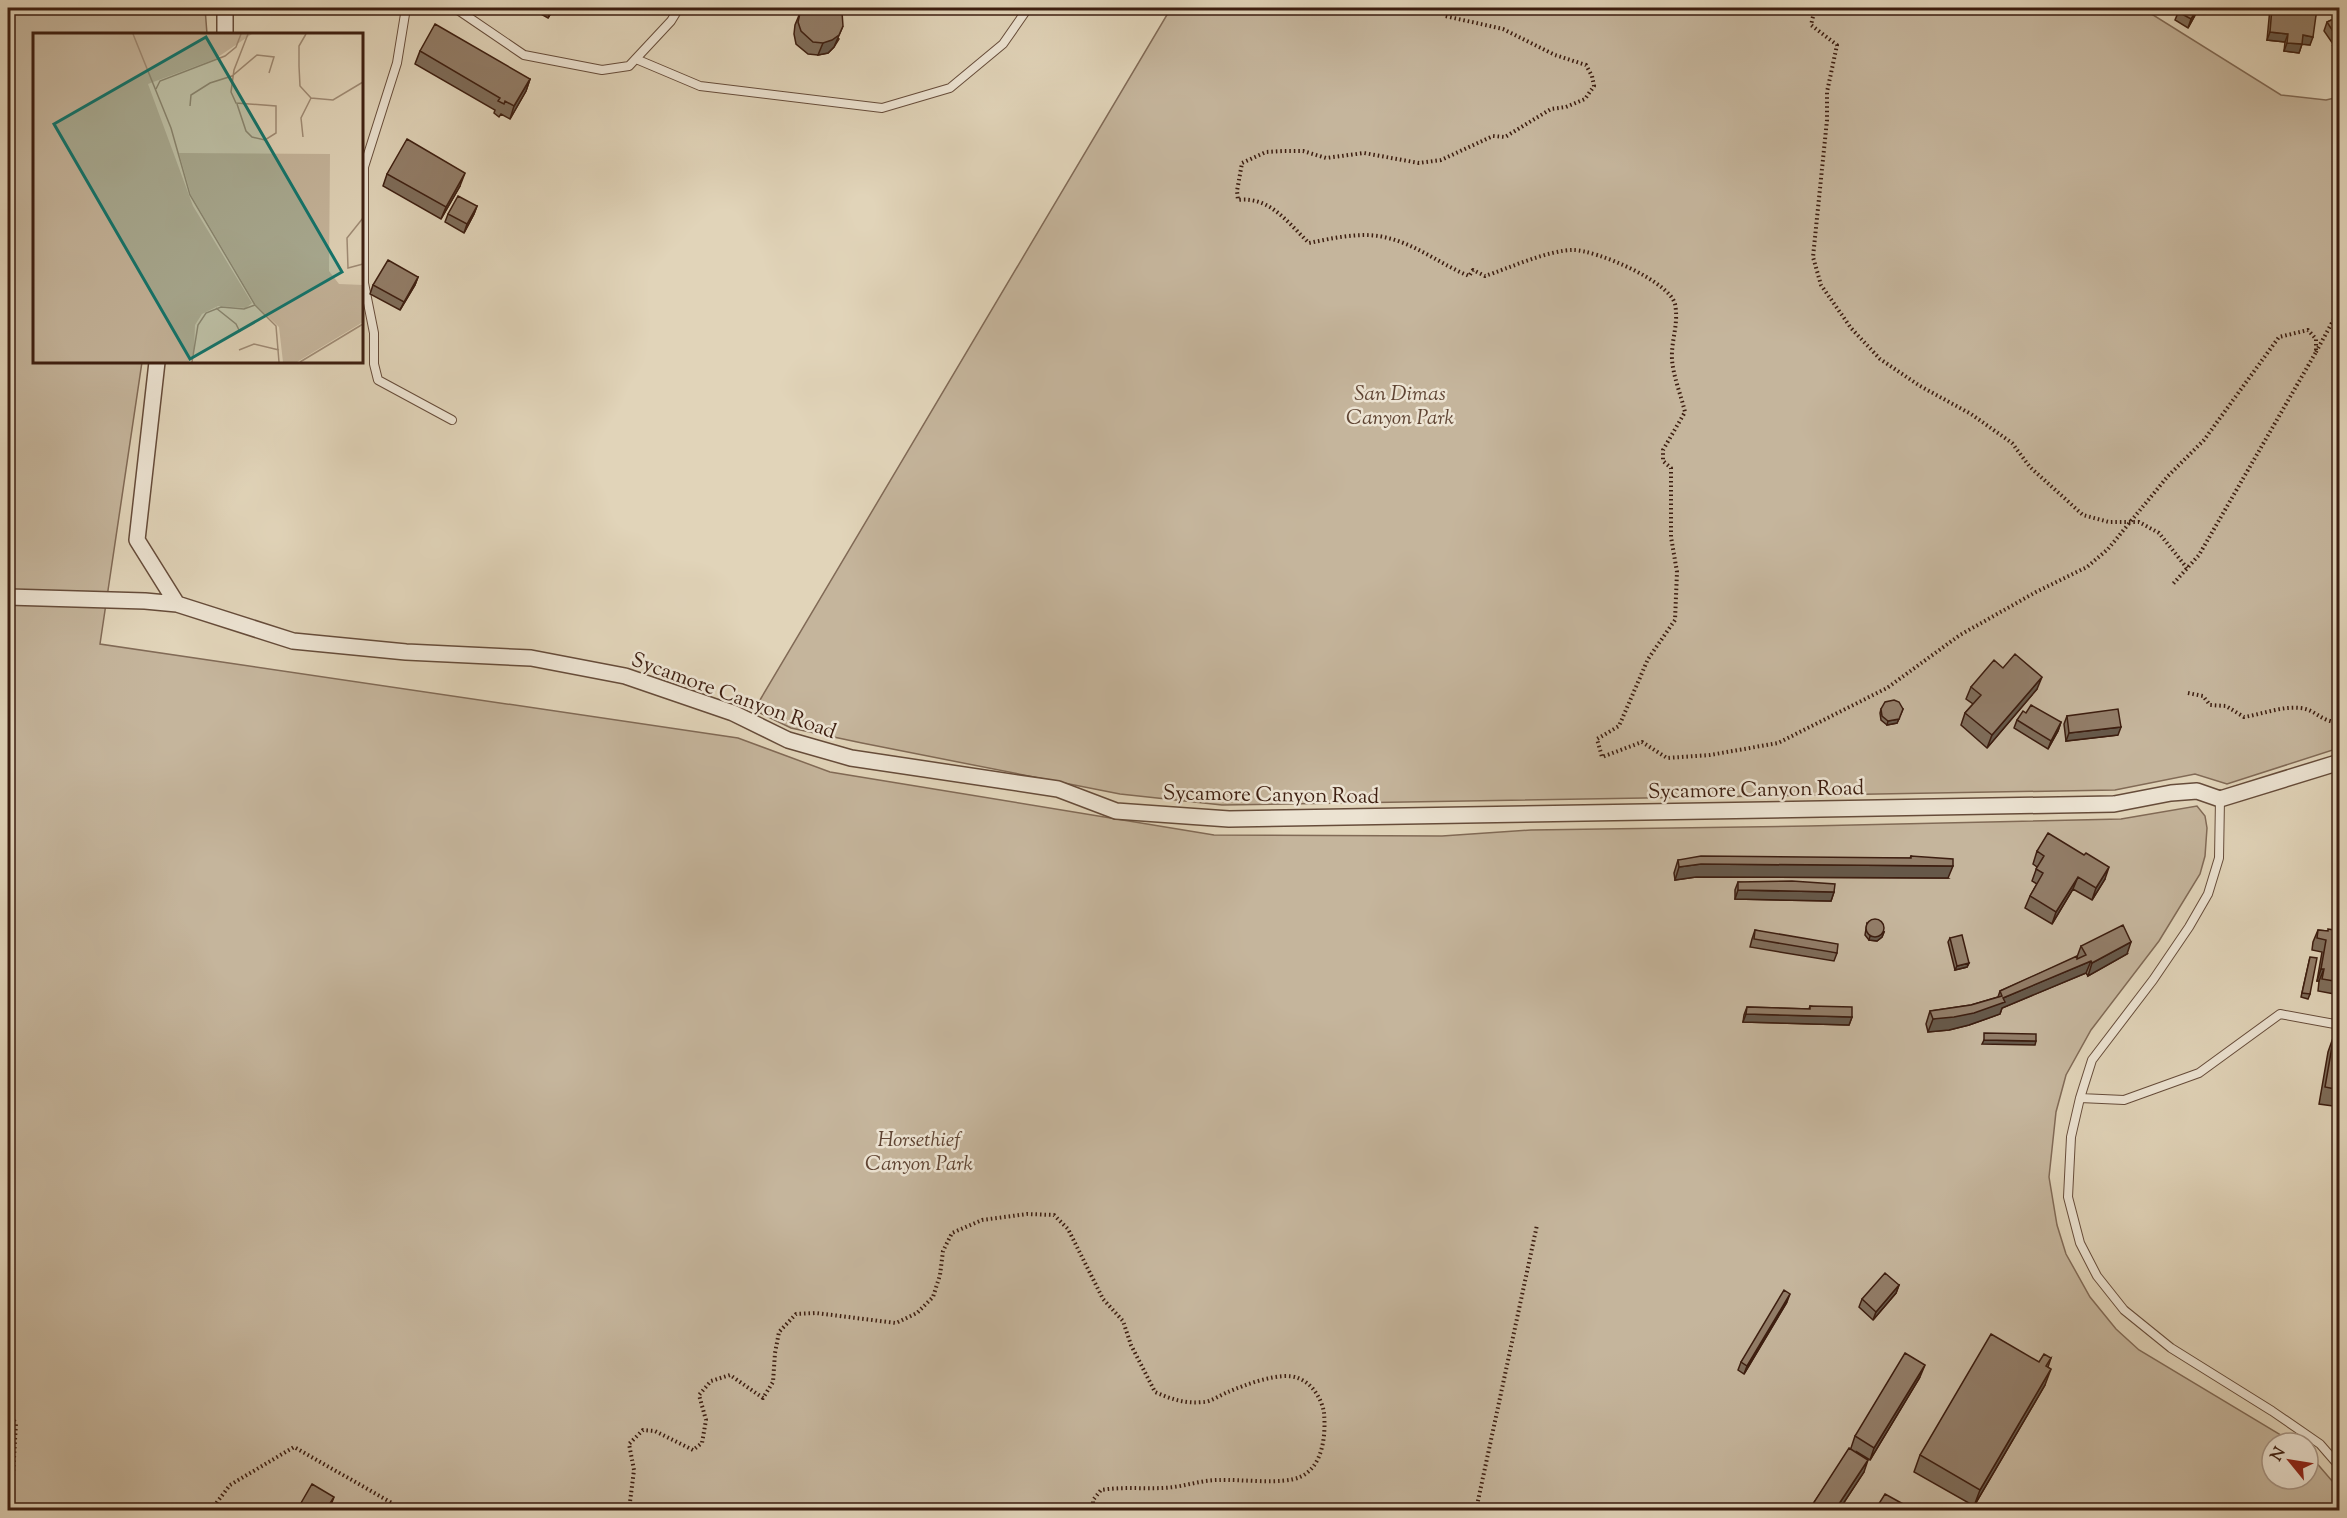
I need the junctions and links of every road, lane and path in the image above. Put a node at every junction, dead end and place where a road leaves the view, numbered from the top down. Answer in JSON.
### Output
{"nodes":[{"id":1,"x":225,"y":8,"type":"edge"},
{"id":2,"x":406,"y":8,"type":"edge"},
{"id":3,"x":455,"y":8,"type":"edge"},
{"id":4,"x":679,"y":8,"type":"edge"},
{"id":5,"x":1028,"y":8,"type":"edge"},
{"id":6,"x":1447,"y":8,"type":"edge"},
{"id":7,"x":1815,"y":8,"type":"edge"},
{"id":8,"x":225,"y":33,"type":"edge"},
{"id":9,"x":636,"y":59,"type":"junction"},
{"id":10,"x":2340,"y":308,"type":"edge"},
{"id":11,"x":2316,"y":352,"type":"junction"},
{"id":12,"x":157,"y":363,"type":"edge"},
{"id":13,"x":453,"y":420,"type":"dead end"},
{"id":14,"x":2130,"y":522,"type":"junction"},
{"id":15,"x":2187,"y":568,"type":"junction"},
{"id":16,"x":2172,"y":585,"type":"dead end"},
{"id":17,"x":8,"y":597,"type":"edge"},
{"id":18,"x":177,"y":604,"type":"junction"},
{"id":19,"x":2188,"y":693,"type":"dead end"},
{"id":20,"x":2340,"y":722,"type":"edge"},
{"id":21,"x":2340,"y":762,"type":"edge"},
{"id":22,"x":2220,"y":799,"type":"junction"},
{"id":23,"x":2340,"y":1025,"type":"edge"},
{"id":24,"x":2080,"y":1098,"type":"junction"},
{"id":25,"x":1537,"y":1225,"type":"dead end"},
{"id":26,"x":8,"y":1414,"type":"edge"},
{"id":27,"x":2340,"y":1467,"type":"edge"},
{"id":28,"x":11,"y":1510,"type":"edge"},
{"id":29,"x":211,"y":1510,"type":"edge"},
{"id":30,"x":394,"y":1510,"type":"edge"},
{"id":31,"x":629,"y":1510,"type":"edge"},
{"id":32,"x":1093,"y":1510,"type":"edge"},
{"id":33,"x":1476,"y":1510,"type":"edge"}],
"edges":[{"from":1,"to":8,"type":"street"},
{"from":2,"to":13,"type":"lane"},
{"from":3,"to":9,"type":"lane"},
{"from":4,"to":9,"type":"lane"},
{"from":5,"to":9,"type":"lane"},
{"from":6,"to":14,"type":"path"},
{"from":7,"to":14,"type":"path"},
{"from":10,"to":11,"type":"path"},
{"from":11,"to":14,"type":"path"},
{"from":11,"to":15,"type":"path"},
{"from":12,"to":18,"type":"street"},
{"from":14,"to":15,"type":"path"},
{"from":15,"to":16,"type":"path"},
{"from":17,"to":18,"type":"street","name":"Sycamore Canyon Road"},
{"from":18,"to":22,"type":"street","name":"Sycamore Canyon Road"},
{"from":19,"to":20,"type":"path"},
{"from":21,"to":22,"type":"street"},
{"from":22,"to":24,"type":"lane"},
{"from":23,"to":24,"type":"lane"},
{"from":24,"to":27,"type":"lane"},
{"from":25,"to":33,"type":"path"},
{"from":26,"to":28,"type":"path"},
{"from":29,"to":30,"type":"path"},
{"from":31,"to":32,"type":"path"}]}
